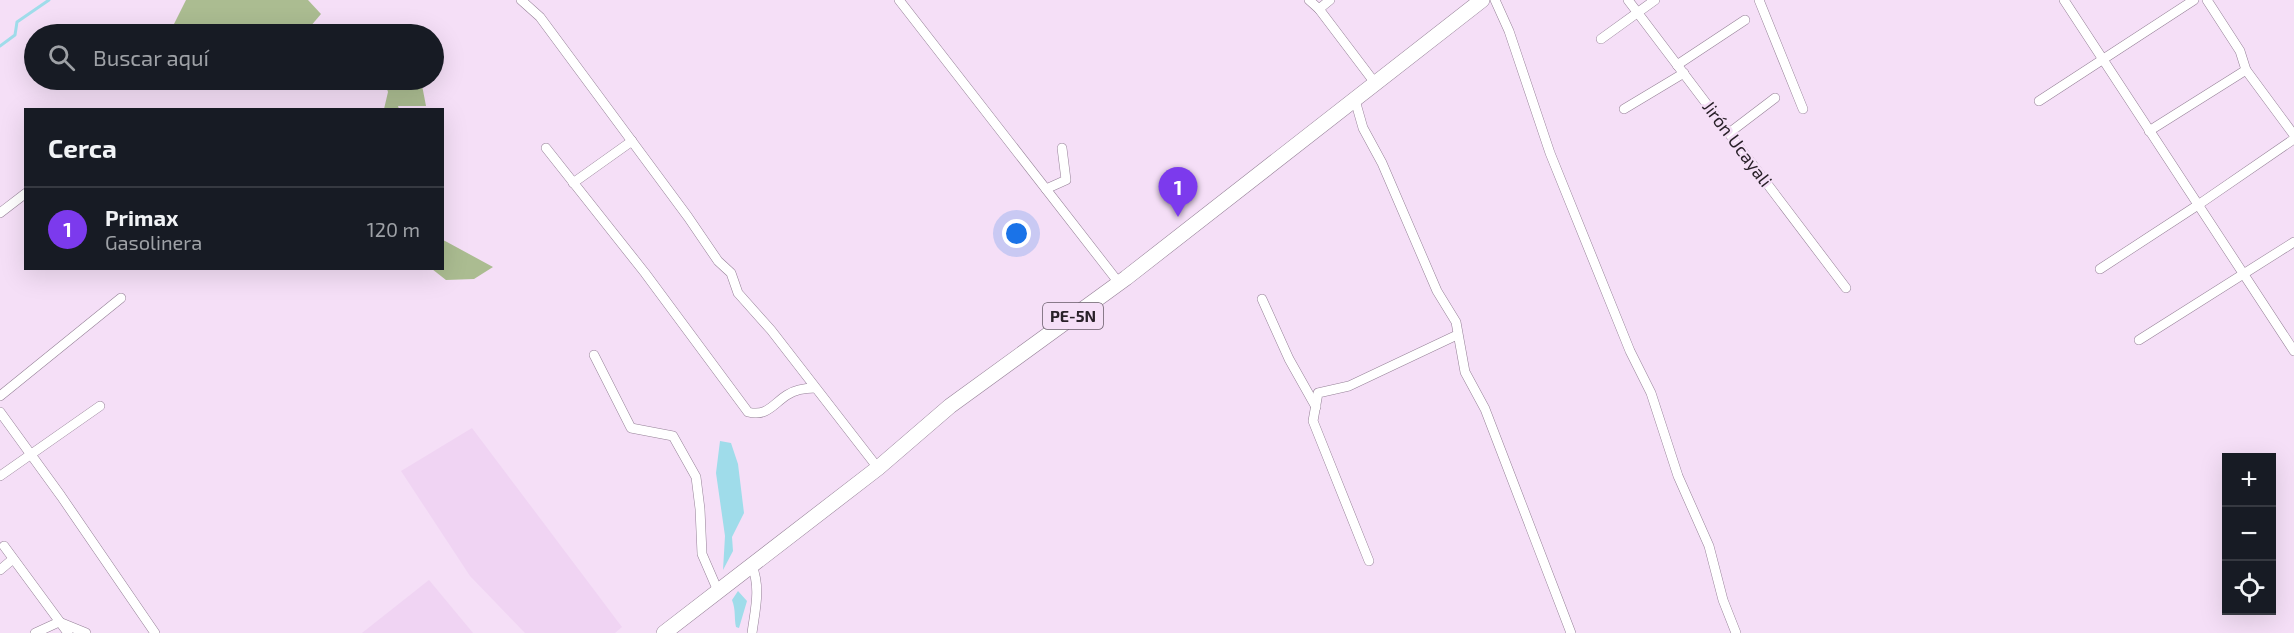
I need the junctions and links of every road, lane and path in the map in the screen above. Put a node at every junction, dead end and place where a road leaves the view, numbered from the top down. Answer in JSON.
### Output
{"nodes":[{"id":1,"x":521,"y":0,"type":"edge"},
{"id":2,"x":899,"y":0,"type":"edge"},
{"id":3,"x":1309,"y":0,"type":"edge"},
{"id":4,"x":1330,"y":0,"type":"edge"},
{"id":5,"x":1482,"y":0,"type":"edge"},
{"id":6,"x":1496,"y":0,"type":"edge"},
{"id":7,"x":1628,"y":0,"type":"edge"},
{"id":8,"x":1655,"y":0,"type":"edge"},
{"id":9,"x":1759,"y":0,"type":"edge"},
{"id":10,"x":2064,"y":0,"type":"edge"},
{"id":11,"x":2194,"y":0,"type":"edge"},
{"id":12,"x":2207,"y":0,"type":"edge"},
{"id":13,"x":1319,"y":9,"type":"junction"},
{"id":14,"x":1638,"y":12,"type":"junction"},
{"id":15,"x":1745,"y":20,"type":"dead end"},
{"id":16,"x":1601,"y":39,"type":"dead end"},
{"id":17,"x":2102,"y":61,"type":"junction"},
{"id":18,"x":1681,"y":69,"type":"junction"},
{"id":19,"x":2246,"y":70,"type":"junction"},
{"id":20,"x":1375,"y":84,"type":"junction"},
{"id":21,"x":1775,"y":98,"type":"dead end"},
{"id":22,"x":1355,"y":100,"type":"junction"},
{"id":23,"x":2039,"y":101,"type":"dead end"},
{"id":24,"x":1624,"y":109,"type":"dead end"},
{"id":25,"x":1803,"y":109,"type":"dead end"},
{"id":26,"x":2149,"y":131,"type":"junction"},
{"id":27,"x":1729,"y":133,"type":"junction"},
{"id":28,"x":2294,"y":135,"type":"edge"},
{"id":29,"x":2294,"y":139,"type":"edge"},
{"id":30,"x":632,"y":141,"type":"junction"},
{"id":31,"x":546,"y":148,"type":"dead end"},
{"id":32,"x":1062,"y":148,"type":"dead end"},
{"id":33,"x":573,"y":183,"type":"junction"},
{"id":34,"x":1047,"y":189,"type":"junction"},
{"id":35,"x":24,"y":195,"type":"edge"},
{"id":36,"x":2199,"y":205,"type":"junction"},
{"id":37,"x":0,"y":213,"type":"edge"},
{"id":38,"x":2294,"y":242,"type":"edge"},
{"id":39,"x":2100,"y":269,"type":"dead end"},
{"id":40,"x":2244,"y":273,"type":"junction"},
{"id":41,"x":1119,"y":282,"type":"junction"},
{"id":42,"x":1846,"y":288,"type":"dead end"},
{"id":43,"x":121,"y":298,"type":"dead end"},
{"id":44,"x":1262,"y":299,"type":"dead end"},
{"id":45,"x":1457,"y":335,"type":"junction"},
{"id":46,"x":2139,"y":340,"type":"dead end"},
{"id":47,"x":2294,"y":351,"type":"edge"},
{"id":48,"x":594,"y":355,"type":"dead end"},
{"id":49,"x":815,"y":388,"type":"junction"},
{"id":50,"x":0,"y":396,"type":"edge"},
{"id":51,"x":100,"y":406,"type":"dead end"},
{"id":52,"x":1316,"y":407,"type":"junction"},
{"id":53,"x":0,"y":412,"type":"edge"},
{"id":54,"x":32,"y":455,"type":"junction"},
{"id":55,"x":878,"y":468,"type":"junction"},
{"id":56,"x":0,"y":476,"type":"edge"},
{"id":57,"x":4,"y":546,"type":"dead end"},
{"id":58,"x":14,"y":559,"type":"junction"},
{"id":59,"x":1369,"y":561,"type":"dead end"},
{"id":60,"x":752,"y":566,"type":"junction"},
{"id":61,"x":0,"y":570,"type":"edge"},
{"id":62,"x":718,"y":591,"type":"junction"},
{"id":63,"x":59,"y":622,"type":"junction"},
{"id":64,"x":34,"y":633,"type":"edge"},
{"id":65,"x":68,"y":633,"type":"edge"},
{"id":66,"x":86,"y":633,"type":"edge"},
{"id":67,"x":155,"y":633,"type":"edge"},
{"id":68,"x":664,"y":633,"type":"edge"},
{"id":69,"x":752,"y":633,"type":"edge"},
{"id":70,"x":1571,"y":633,"type":"edge"},
{"id":71,"x":1736,"y":633,"type":"edge"}],
"edges":[{"from":1,"to":30,"type":"street"},
{"from":2,"to":34,"type":"street"},
{"from":3,"to":13,"type":"street"},
{"from":4,"to":13,"type":"street"},
{"from":5,"to":20,"type":"highway","number":"PE-5N"},
{"from":6,"to":71,"type":"street"},
{"from":7,"to":14,"type":"street","name":"Jirón Ucayali"},
{"from":8,"to":14,"type":"street"},
{"from":9,"to":25,"type":"street"},
{"from":10,"to":17,"type":"street"},
{"from":11,"to":17,"type":"street"},
{"from":12,"to":19,"type":"street"},
{"from":13,"to":20,"type":"street"},
{"from":14,"to":16,"type":"street"},
{"from":14,"to":18,"type":"street","name":"Jirón Ucayali"},
{"from":15,"to":18,"type":"street"},
{"from":17,"to":23,"type":"street"},
{"from":17,"to":26,"type":"street"},
{"from":18,"to":24,"type":"street"},
{"from":18,"to":27,"type":"street","name":"Jirón Ucayali"},
{"from":19,"to":26,"type":"street"},
{"from":19,"to":28,"type":"street"},
{"from":20,"to":22,"type":"highway","number":"PE-5N"},
{"from":21,"to":27,"type":"street"},
{"from":22,"to":41,"type":"highway","number":"PE-5N"},
{"from":22,"to":45,"type":"street"},
{"from":26,"to":36,"type":"street"},
{"from":27,"to":42,"type":"street","name":"Jirón Ucayali"},
{"from":29,"to":36,"type":"street"},
{"from":30,"to":33,"type":"street"},
{"from":30,"to":49,"type":"street"},
{"from":31,"to":33,"type":"street"},
{"from":32,"to":34,"type":"street"},
{"from":33,"to":49,"type":"street"},
{"from":34,"to":41,"type":"street"},
{"from":35,"to":37,"type":"street"},
{"from":36,"to":39,"type":"street"},
{"from":36,"to":40,"type":"street"},
{"from":38,"to":40,"type":"street"},
{"from":40,"to":46,"type":"street"},
{"from":40,"to":47,"type":"street"},
{"from":41,"to":55,"type":"highway","number":"PE-5N"},
{"from":43,"to":50,"type":"street"},
{"from":44,"to":52,"type":"street"},
{"from":45,"to":52,"type":"street"},
{"from":45,"to":70,"type":"street"},
{"from":48,"to":62,"type":"street"},
{"from":49,"to":55,"type":"street"},
{"from":51,"to":54,"type":"street"},
{"from":52,"to":59,"type":"street"},
{"from":53,"to":54,"type":"street"},
{"from":54,"to":56,"type":"street"},
{"from":54,"to":67,"type":"street"},
{"from":55,"to":60,"type":"highway","number":"PE-5N"},
{"from":57,"to":58,"type":"street"},
{"from":58,"to":61,"type":"street"},
{"from":58,"to":63,"type":"street"},
{"from":60,"to":62,"type":"highway","number":"PE-5N"},
{"from":60,"to":69,"type":"street"},
{"from":62,"to":68,"type":"highway","number":"PE-5N"},
{"from":63,"to":64,"type":"street"},
{"from":63,"to":65,"type":"street"},
{"from":63,"to":66,"type":"street"}]}
